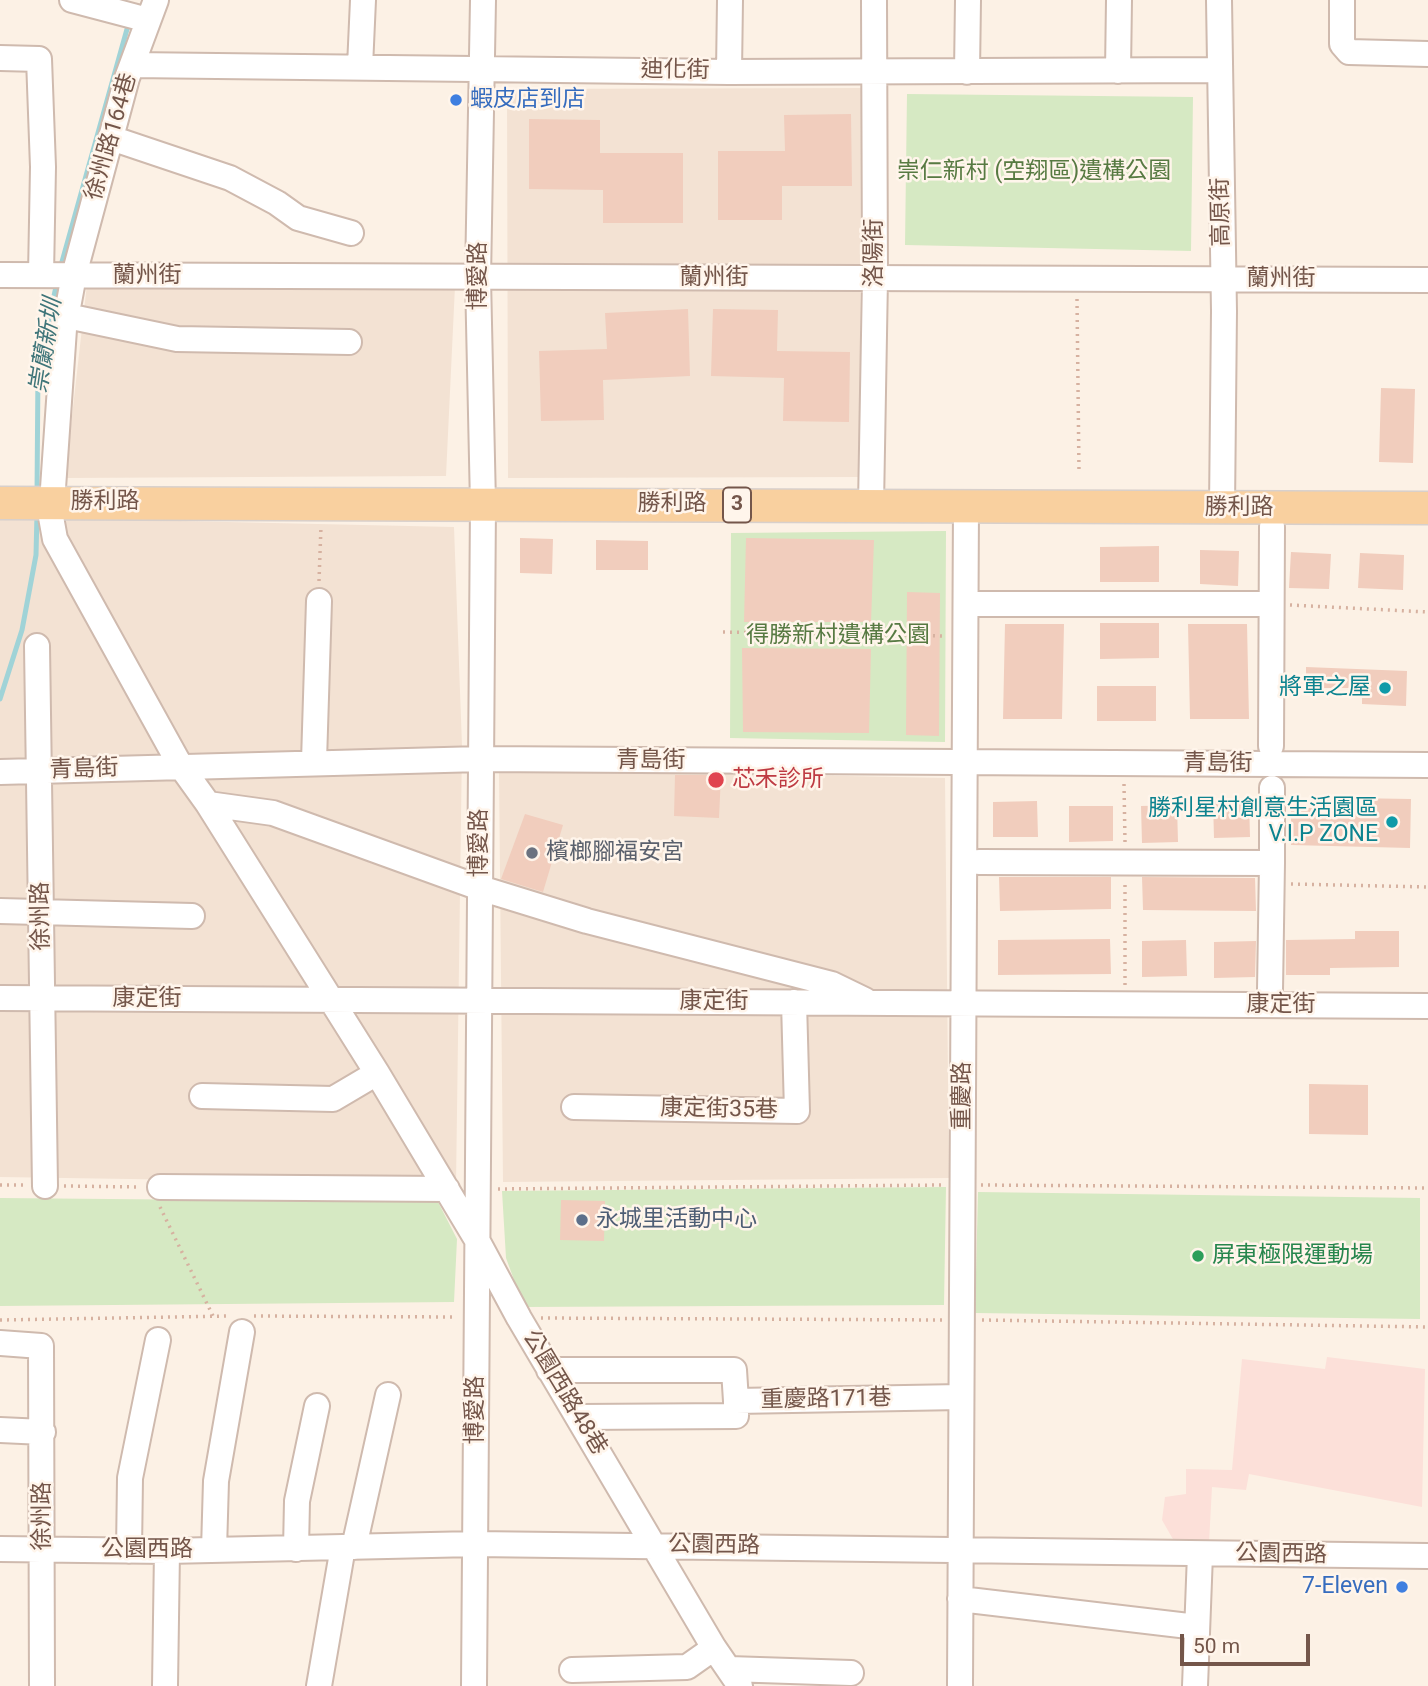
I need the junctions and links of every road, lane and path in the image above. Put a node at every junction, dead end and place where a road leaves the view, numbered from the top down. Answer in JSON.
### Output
{"nodes":[{"id":1,"x":72,"y":0,"type":"edge"},
{"id":2,"x":363,"y":0,"type":"edge"},
{"id":3,"x":483,"y":0,"type":"edge"},
{"id":4,"x":730,"y":0,"type":"edge"},
{"id":5,"x":874,"y":0,"type":"edge"},
{"id":6,"x":968,"y":0,"type":"edge"},
{"id":7,"x":1119,"y":0,"type":"edge"},
{"id":8,"x":1220,"y":0,"type":"edge"},
{"id":9,"x":1342,"y":0,"type":"edge"},
{"id":10,"x":141,"y":13,"type":"edge"},
{"id":11,"x":1428,"y":54,"type":"edge"},
{"id":12,"x":0,"y":58,"type":"edge"},
{"id":13,"x":132,"y":65,"type":"junction"},
{"id":14,"x":360,"y":67,"type":"junction"},
{"id":15,"x":482,"y":69,"type":"junction"},
{"id":16,"x":1219,"y":70,"type":"junction"},
{"id":17,"x":1118,"y":71,"type":"junction"},
{"id":18,"x":729,"y":72,"type":"junction"},
{"id":19,"x":874,"y":72,"type":"junction"},
{"id":20,"x":967,"y":72,"type":"junction"},
{"id":21,"x":111,"y":138,"type":"junction"},
{"id":22,"x":351,"y":233,"type":"dead end"},
{"id":23,"x":0,"y":275,"type":"edge"},
{"id":24,"x":58,"y":275,"type":"junction"},
{"id":25,"x":478,"y":278,"type":"junction"},
{"id":26,"x":875,"y":278,"type":"junction"},
{"id":27,"x":1223,"y":279,"type":"junction"},
{"id":28,"x":1428,"y":279,"type":"edge"},
{"id":29,"x":1077,"y":290,"type":"dead end"},
{"id":30,"x":67,"y":316,"type":"junction"},
{"id":31,"x":349,"y":342,"type":"dead end"},
{"id":32,"x":1079,"y":472,"type":"dead end"},
{"id":33,"x":32,"y":502,"type":"edge"},
{"id":34,"x":321,"y":504,"type":"junction"},
{"id":35,"x":483,"y":504,"type":"junction"},
{"id":36,"x":871,"y":505,"type":"junction"},
{"id":37,"x":966,"y":506,"type":"junction"},
{"id":38,"x":1222,"y":508,"type":"junction"},
{"id":39,"x":1428,"y":509,"type":"edge"},
{"id":40,"x":1272,"y":527,"type":"dead end"},
{"id":41,"x":319,"y":601,"type":"joint"},
{"id":42,"x":978,"y":604,"type":"dead end"},
{"id":43,"x":1271,"y":604,"type":"junction"},
{"id":44,"x":1427,"y":612,"type":"edge"},
{"id":45,"x":723,"y":632,"type":"dead end"},
{"id":46,"x":951,"y":636,"type":"dead end"},
{"id":47,"x":37,"y":646,"type":"dead end"},
{"id":48,"x":1271,"y":746,"type":"dead end"},
{"id":49,"x":481,"y":759,"type":"junction"},
{"id":50,"x":314,"y":761,"type":"junction"},
{"id":51,"x":965,"y":763,"type":"junction"},
{"id":52,"x":180,"y":765,"type":"junction"},
{"id":53,"x":1428,"y":765,"type":"edge"},
{"id":54,"x":0,"y":772,"type":"edge"},
{"id":55,"x":39,"y":772,"type":"junction"},
{"id":56,"x":1124,"y":785,"type":"dead end"},
{"id":57,"x":1272,"y":788,"type":"dead end"},
{"id":58,"x":208,"y":804,"type":"junction"},
{"id":59,"x":1126,"y":861,"type":"junction"},
{"id":60,"x":979,"y":862,"type":"dead end"},
{"id":61,"x":1272,"y":873,"type":"junction"},
{"id":62,"x":1428,"y":887,"type":"edge"},
{"id":63,"x":480,"y":888,"type":"junction"},
{"id":64,"x":0,"y":911,"type":"edge"},
{"id":65,"x":42,"y":911,"type":"junction"},
{"id":66,"x":192,"y":916,"type":"dead end"},
{"id":67,"x":1125,"y":989,"type":"dead end"},
{"id":68,"x":1270,"y":990,"type":"dead end"},
{"id":69,"x":0,"y":998,"type":"edge"},
{"id":70,"x":44,"y":999,"type":"junction"},
{"id":71,"x":332,"y":1000,"type":"junction"},
{"id":72,"x":479,"y":1001,"type":"junction"},
{"id":73,"x":794,"y":1002,"type":"junction"},
{"id":74,"x":964,"y":1002,"type":"junction"},
{"id":75,"x":872,"y":1003,"type":"junction"},
{"id":76,"x":1428,"y":1006,"type":"edge"},
{"id":77,"x":377,"y":1073,"type":"junction"},
{"id":78,"x":202,"y":1096,"type":"dead end"},
{"id":79,"x":574,"y":1107,"type":"dead end"},
{"id":80,"x":0,"y":1185,"type":"edge"},
{"id":81,"x":962,"y":1185,"type":"junction"},
{"id":82,"x":45,"y":1186,"type":"junction"},
{"id":83,"x":155,"y":1187,"type":"junction"},
{"id":84,"x":1428,"y":1188,"type":"edge"},
{"id":85,"x":447,"y":1189,"type":"junction"},
{"id":86,"x":478,"y":1190,"type":"junction"},
{"id":87,"x":477,"y":1240,"type":"junction"},
{"id":88,"x":213,"y":1316,"type":"dead end"},
{"id":89,"x":243,"y":1332,"type":"dead end"},
{"id":90,"x":158,"y":1340,"type":"dead end"},
{"id":91,"x":0,"y":1343,"type":"edge"},
{"id":92,"x":549,"y":1370,"type":"junction"},
{"id":93,"x":388,"y":1395,"type":"dead end"},
{"id":94,"x":961,"y":1397,"type":"junction"},
{"id":95,"x":736,"y":1401,"type":"junction"},
{"id":96,"x":317,"y":1406,"type":"dead end"},
{"id":97,"x":579,"y":1417,"type":"junction"},
{"id":98,"x":0,"y":1430,"type":"edge"},
{"id":99,"x":43,"y":1432,"type":"junction"},
{"id":100,"x":475,"y":1544,"type":"junction"},
{"id":101,"x":653,"y":1545,"type":"junction"},
{"id":102,"x":349,"y":1547,"type":"junction"},
{"id":103,"x":0,"y":1549,"type":"edge"},
{"id":104,"x":296,"y":1549,"type":"junction"},
{"id":105,"x":43,"y":1550,"type":"junction"},
{"id":106,"x":214,"y":1550,"type":"junction"},
{"id":107,"x":129,"y":1551,"type":"junction"},
{"id":108,"x":167,"y":1551,"type":"junction"},
{"id":109,"x":960,"y":1551,"type":"junction"},
{"id":110,"x":1200,"y":1554,"type":"junction"},
{"id":111,"x":1428,"y":1556,"type":"edge"},
{"id":112,"x":960,"y":1599,"type":"junction"},
{"id":113,"x":1197,"y":1627,"type":"junction"},
{"id":114,"x":714,"y":1648,"type":"junction"},
{"id":115,"x":572,"y":1670,"type":"dead end"},
{"id":116,"x":851,"y":1673,"type":"dead end"},
{"id":117,"x":734,"y":1678,"type":"edge"},
{"id":118,"x":42,"y":1686,"type":"edge"},
{"id":119,"x":165,"y":1686,"type":"edge"},
{"id":120,"x":319,"y":1686,"type":"edge"},
{"id":121,"x":474,"y":1686,"type":"edge"},
{"id":122,"x":960,"y":1686,"type":"edge"},
{"id":123,"x":1195,"y":1686,"type":"edge"}],
"edges":[{"from":1,"to":10,"type":"street"},
{"from":2,"to":14,"type":"street"},
{"from":3,"to":15,"type":"street","name":"博愛路"},
{"from":4,"to":18,"type":"street"},
{"from":5,"to":19,"type":"street","name":"洛陽街"},
{"from":6,"to":20,"type":"street"},
{"from":7,"to":17,"type":"street"},
{"from":8,"to":16,"type":"street","name":"高原街"},
{"from":9,"to":11,"type":"street"},
{"from":10,"to":13,"type":"street","name":"徐州路164巷"},
{"from":12,"to":24,"type":"street"},
{"from":13,"to":14,"type":"street","name":"迪化街"},
{"from":13,"to":21,"type":"street","name":"徐州路164巷"},
{"from":14,"to":15,"type":"street","name":"迪化街"},
{"from":15,"to":18,"type":"street","name":"迪化街"},
{"from":15,"to":25,"type":"street","name":"博愛路"},
{"from":16,"to":17,"type":"street","name":"迪化街"},
{"from":16,"to":27,"type":"street","name":"高原街"},
{"from":17,"to":20,"type":"street","name":"迪化街"},
{"from":18,"to":19,"type":"street","name":"迪化街"},
{"from":19,"to":20,"type":"street","name":"迪化街"},
{"from":19,"to":26,"type":"street","name":"洛陽街"},
{"from":21,"to":22,"type":"street"},
{"from":21,"to":24,"type":"street","name":"徐州路164巷"},
{"from":23,"to":24,"type":"street","name":"蘭州街"},
{"from":24,"to":25,"type":"street","name":"蘭州街"},
{"from":24,"to":30,"type":"street"},
{"from":25,"to":26,"type":"street","name":"蘭州街"},
{"from":25,"to":35,"type":"street","name":"博愛路"},
{"from":26,"to":27,"type":"street","name":"蘭州街"},
{"from":26,"to":36,"type":"street","name":"洛陽街"},
{"from":27,"to":28,"type":"street","name":"蘭州街"},
{"from":27,"to":38,"type":"street","name":"高原街"},
{"from":29,"to":32,"type":"path"},
{"from":30,"to":31,"type":"street"},
{"from":30,"to":33,"type":"street"},
{"from":33,"to":34,"type":"main road","name":"勝利路","number":"3"},
{"from":33,"to":52,"type":"street"},
{"from":34,"to":35,"type":"main road","name":"勝利路","number":"3"},
{"from":34,"to":41,"type":"path"},
{"from":35,"to":36,"type":"main road","name":"勝利路","number":"3"},
{"from":35,"to":49,"type":"street","name":"博愛路"},
{"from":36,"to":37,"type":"main road","name":"勝利路","number":"3"},
{"from":37,"to":38,"type":"main road","name":"勝利路","number":"3"},
{"from":37,"to":51,"type":"street","name":"重慶路"},
{"from":38,"to":39,"type":"main road","name":"勝利路","number":"3"},
{"from":40,"to":43,"type":"street"},
{"from":41,"to":50,"type":"street"},
{"from":42,"to":43,"type":"street"},
{"from":43,"to":44,"type":"path"},
{"from":43,"to":48,"type":"street"},
{"from":45,"to":46,"type":"path"},
{"from":47,"to":55,"type":"street","name":"徐州路"},
{"from":49,"to":50,"type":"street","name":"青島街"},
{"from":49,"to":51,"type":"street","name":"青島街"},
{"from":49,"to":63,"type":"street","name":"博愛路"},
{"from":50,"to":52,"type":"street","name":"青島街"},
{"from":51,"to":53,"type":"street","name":"青島街"},
{"from":51,"to":74,"type":"street","name":"重慶路"},
{"from":52,"to":55,"type":"street","name":"青島街"},
{"from":52,"to":58,"type":"street","name":"公園西路48巷"},
{"from":54,"to":55,"type":"street","name":"青島街"},
{"from":55,"to":65,"type":"street","name":"徐州路"},
{"from":56,"to":59,"type":"path"},
{"from":57,"to":61,"type":"street"},
{"from":58,"to":63,"type":"street"},
{"from":58,"to":71,"type":"street","name":"公園西路48巷"},
{"from":59,"to":60,"type":"street"},
{"from":59,"to":61,"type":"street"},
{"from":59,"to":67,"type":"path"},
{"from":61,"to":62,"type":"path"},
{"from":61,"to":68,"type":"street"},
{"from":63,"to":72,"type":"street","name":"博愛路"},
{"from":63,"to":75,"type":"street"},
{"from":64,"to":65,"type":"street"},
{"from":65,"to":66,"type":"street"},
{"from":65,"to":70,"type":"street","name":"徐州路"},
{"from":69,"to":70,"type":"street","name":"康定街"},
{"from":70,"to":71,"type":"street","name":"康定街"},
{"from":70,"to":82,"type":"street","name":"徐州路"},
{"from":71,"to":72,"type":"street","name":"康定街"},
{"from":71,"to":77,"type":"street","name":"公園西路48巷"},
{"from":72,"to":73,"type":"street","name":"康定街"},
{"from":72,"to":86,"type":"street","name":"博愛路"},
{"from":73,"to":75,"type":"street","name":"康定街"},
{"from":73,"to":79,"type":"street","name":"康定街35巷"},
{"from":74,"to":75,"type":"street","name":"康定街"},
{"from":74,"to":76,"type":"street","name":"康定街"},
{"from":74,"to":81,"type":"street","name":"重慶路"},
{"from":77,"to":78,"type":"street"},
{"from":77,"to":85,"type":"street","name":"公園西路48巷"},
{"from":80,"to":82,"type":"path"},
{"from":81,"to":84,"type":"path"},
{"from":81,"to":86,"type":"path"},
{"from":81,"to":94,"type":"street","name":"重慶路"},
{"from":82,"to":83,"type":"path"},
{"from":83,"to":85,"type":"street"},
{"from":83,"to":88,"type":"path"},
{"from":85,"to":87,"type":"street","name":"公園西路48巷"},
{"from":86,"to":87,"type":"street","name":"博愛路"},
{"from":87,"to":92,"type":"street","name":"公園西路48巷"},
{"from":87,"to":100,"type":"street","name":"博愛路"},
{"from":89,"to":106,"type":"street"},
{"from":90,"to":107,"type":"street"},
{"from":91,"to":99,"type":"street","name":"徐州路"},
{"from":92,"to":95,"type":"street"},
{"from":92,"to":97,"type":"street","name":"公園西路48巷"},
{"from":93,"to":102,"type":"street"},
{"from":94,"to":95,"type":"street","name":"重慶路171巷"},
{"from":94,"to":109,"type":"street","name":"重慶路"},
{"from":95,"to":97,"type":"street","name":"重慶路171巷"},
{"from":96,"to":104,"type":"street"},
{"from":97,"to":101,"type":"street","name":"公園西路48巷"},
{"from":98,"to":99,"type":"street"},
{"from":99,"to":105,"type":"street","name":"徐州路"},
{"from":100,"to":101,"type":"street","name":"公園西路"},
{"from":100,"to":102,"type":"street","name":"公園西路"},
{"from":100,"to":121,"type":"street","name":"博愛路"},
{"from":101,"to":109,"type":"street","name":"公園西路"},
{"from":101,"to":114,"type":"street","name":"公園西路48巷"},
{"from":102,"to":104,"type":"street","name":"公園西路"},
{"from":102,"to":120,"type":"street"},
{"from":103,"to":105,"type":"street","name":"公園西路"},
{"from":104,"to":106,"type":"street","name":"公園西路"},
{"from":105,"to":107,"type":"street","name":"公園西路"},
{"from":105,"to":118,"type":"street","name":"徐州路"},
{"from":106,"to":108,"type":"street","name":"公園西路"},
{"from":107,"to":108,"type":"street","name":"公園西路"},
{"from":108,"to":119,"type":"street"},
{"from":109,"to":110,"type":"street","name":"公園西路"},
{"from":109,"to":112,"type":"street","name":"重慶路"},
{"from":110,"to":111,"type":"street","name":"公園西路"},
{"from":110,"to":113,"type":"street"},
{"from":112,"to":113,"type":"street"},
{"from":112,"to":122,"type":"street","name":"重慶路"},
{"from":113,"to":123,"type":"street"},
{"from":114,"to":115,"type":"street"},
{"from":114,"to":117,"type":"street","name":"公園西路48巷"},
{"from":116,"to":117,"type":"street"}]}
